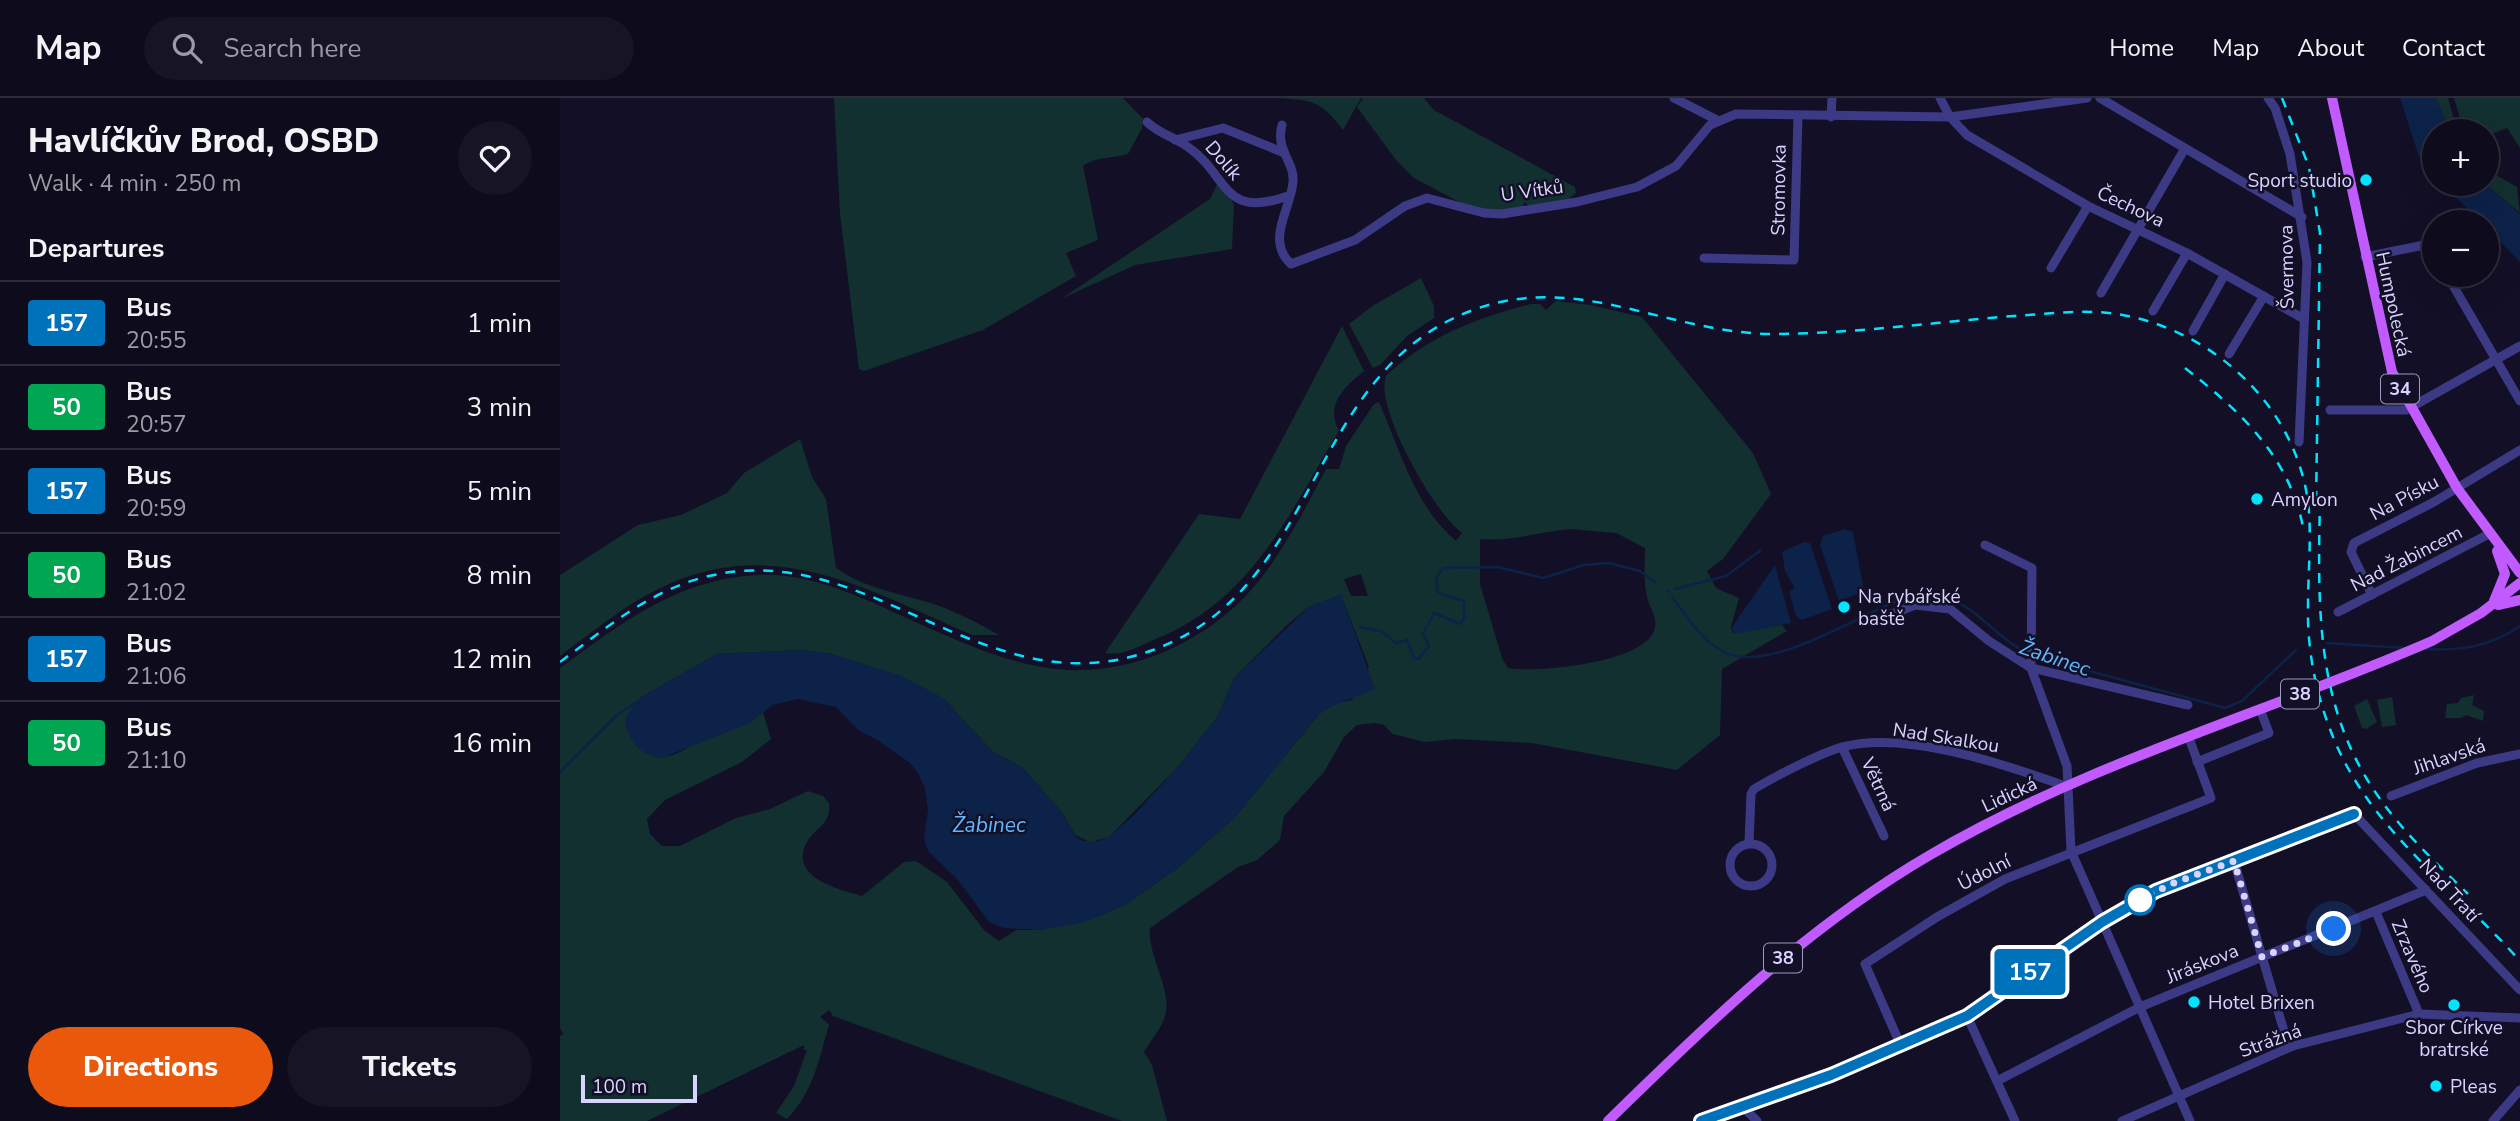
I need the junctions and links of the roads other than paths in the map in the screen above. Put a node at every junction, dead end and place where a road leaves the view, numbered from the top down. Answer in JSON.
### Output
{"nodes":[{"id":1,"x":1674,"y":98,"type":"edge"},
{"id":2,"x":1832,"y":98,"type":"edge"},
{"id":3,"x":1940,"y":98,"type":"edge"},
{"id":4,"x":2087,"y":98,"type":"edge"},
{"id":5,"x":2100,"y":98,"type":"edge"},
{"id":6,"x":2268,"y":98,"type":"edge"},
{"id":7,"x":2332,"y":98,"type":"edge"},
{"id":8,"x":1797,"y":116,"type":"junction"},
{"id":9,"x":1831,"y":117,"type":"junction"},
{"id":10,"x":1950,"y":117,"type":"junction"},
{"id":11,"x":1717,"y":120,"type":"junction"},
{"id":12,"x":1147,"y":122,"type":"dead end"},
{"id":13,"x":1282,"y":125,"type":"dead end"},
{"id":14,"x":1174,"y":140,"type":"junction"},
{"id":15,"x":2184,"y":150,"type":"junction"},
{"id":16,"x":1282,"y":152,"type":"junction"},
{"id":17,"x":1288,"y":196,"type":"junction"},
{"id":18,"x":2088,"y":206,"type":"junction"},
{"id":19,"x":2302,"y":218,"type":"junction"},
{"id":20,"x":2138,"y":228,"type":"junction"},
{"id":21,"x":2422,"y":249,"type":"edge"},
{"id":22,"x":2187,"y":253,"type":"junction"},
{"id":23,"x":2365,"y":257,"type":"junction"},
{"id":24,"x":1704,"y":258,"type":"dead end"},
{"id":25,"x":2051,"y":268,"type":"dead end"},
{"id":26,"x":2225,"y":274,"type":"junction"},
{"id":27,"x":2454,"y":287,"type":"edge"},
{"id":28,"x":2101,"y":293,"type":"dead end"},
{"id":29,"x":2264,"y":296,"type":"junction"},
{"id":30,"x":2154,"y":311,"type":"dead end"},
{"id":31,"x":2304,"y":319,"type":"junction"},
{"id":32,"x":2193,"y":331,"type":"dead end"},
{"id":33,"x":2520,"y":346,"type":"edge"},
{"id":34,"x":2230,"y":354,"type":"dead end"},
{"id":35,"x":2496,"y":359,"type":"junction"},
{"id":36,"x":2520,"y":401,"type":"edge"},
{"id":37,"x":2411,"y":408,"type":"junction"},
{"id":38,"x":2330,"y":410,"type":"dead end"},
{"id":39,"x":2299,"y":442,"type":"dead end"},
{"id":40,"x":2520,"y":450,"type":"edge"},
{"id":41,"x":2457,"y":488,"type":"junction"},
{"id":42,"x":2489,"y":534,"type":"junction"},
{"id":43,"x":1985,"y":545,"type":"dead end"},
{"id":44,"x":2520,"y":556,"type":"edge"},
{"id":45,"x":2520,"y":573,"type":"edge"},
{"id":46,"x":2520,"y":583,"type":"edge"},
{"id":47,"x":2372,"y":595,"type":"junction"},
{"id":48,"x":2520,"y":600,"type":"edge"},
{"id":49,"x":2491,"y":606,"type":"junction"},
{"id":50,"x":2338,"y":612,"type":"dead end"},
{"id":51,"x":1872,"y":622,"type":"dead end"},
{"id":52,"x":2031,"y":659,"type":"junction"},
{"id":53,"x":2189,"y":705,"type":"dead end"},
{"id":54,"x":2260,"y":709,"type":"junction"},
{"id":55,"x":2189,"y":738,"type":"junction"},
{"id":56,"x":1842,"y":747,"type":"junction"},
{"id":57,"x":2520,"y":754,"type":"edge"},
{"id":58,"x":2197,"y":762,"type":"junction"},
{"id":59,"x":2068,"y":787,"type":"junction"},
{"id":60,"x":2391,"y":796,"type":"dead end"},
{"id":61,"x":1884,"y":836,"type":"dead end"},
{"id":62,"x":1749,"y":843,"type":"junction"},
{"id":63,"x":2071,"y":851,"type":"junction"},
{"id":64,"x":2234,"y":861,"type":"junction"},
{"id":65,"x":2426,"y":890,"type":"junction"},
{"id":66,"x":2376,"y":912,"type":"junction"},
{"id":67,"x":2102,"y":922,"type":"junction"},
{"id":68,"x":2262,"y":957,"type":"junction"},
{"id":69,"x":2520,"y":990,"type":"edge"},
{"id":70,"x":2140,"y":1007,"type":"junction"},
{"id":71,"x":2419,"y":1014,"type":"junction"},
{"id":72,"x":1967,"y":1016,"type":"junction"},
{"id":73,"x":2520,"y":1018,"type":"edge"},
{"id":74,"x":1901,"y":1046,"type":"junction"},
{"id":75,"x":2293,"y":1046,"type":"junction"},
{"id":76,"x":1997,"y":1081,"type":"junction"},
{"id":77,"x":2520,"y":1090,"type":"edge"},
{"id":78,"x":2179,"y":1096,"type":"junction"},
{"id":79,"x":1743,"y":1107,"type":"junction"},
{"id":80,"x":1613,"y":1120,"type":"edge"},
{"id":81,"x":1701,"y":1121,"type":"edge"},
{"id":82,"x":1757,"y":1121,"type":"edge"},
{"id":83,"x":2015,"y":1121,"type":"edge"},
{"id":84,"x":2122,"y":1121,"type":"edge"},
{"id":85,"x":2190,"y":1121,"type":"edge"},
{"id":86,"x":2493,"y":1121,"type":"edge"}],
"edges":[{"from":1,"to":11,"type":"street"},
{"from":2,"to":9,"type":"street"},
{"from":3,"to":10,"type":"street"},
{"from":4,"to":10,"type":"street","name":"U Vítků"},
{"from":5,"to":15,"type":"street"},
{"from":6,"to":19,"type":"street","name":"Švermova"},
{"from":7,"to":23,"type":"main road","name":"Humpolecká","number":"34"},
{"from":8,"to":9,"type":"street","name":"U Vítků"},
{"from":8,"to":11,"type":"street","name":"U Vítků"},
{"from":8,"to":24,"type":"street","name":"Stromovka"},
{"from":9,"to":10,"type":"street","name":"U Vítků"},
{"from":10,"to":18,"type":"street","name":"Čechova"},
{"from":11,"to":17,"type":"street","name":"U Vítků"},
{"from":12,"to":14,"type":"street","name":"Dolík"},
{"from":13,"to":16,"type":"street"},
{"from":14,"to":16,"type":"street","name":"Dolík"},
{"from":14,"to":17,"type":"street","name":"Dolík"},
{"from":15,"to":19,"type":"street"},
{"from":15,"to":20,"type":"street"},
{"from":16,"to":17,"type":"street"},
{"from":18,"to":20,"type":"street","name":"Čechova"},
{"from":18,"to":25,"type":"street"},
{"from":19,"to":31,"type":"street","name":"Švermova"},
{"from":20,"to":22,"type":"street","name":"Čechova"},
{"from":20,"to":28,"type":"street"},
{"from":21,"to":23,"type":"street"},
{"from":22,"to":26,"type":"street","name":"Čechova"},
{"from":22,"to":30,"type":"street"},
{"from":23,"to":37,"type":"main road","name":"Humpolecká","number":"34"},
{"from":26,"to":29,"type":"street","name":"Čechova"},
{"from":26,"to":32,"type":"street"},
{"from":27,"to":35,"type":"street"},
{"from":29,"to":31,"type":"street","name":"Čechova"},
{"from":29,"to":34,"type":"street"},
{"from":31,"to":39,"type":"street","name":"Švermova"},
{"from":33,"to":35,"type":"street"},
{"from":35,"to":36,"type":"street"},
{"from":35,"to":37,"type":"street"},
{"from":37,"to":38,"type":"street"},
{"from":37,"to":41,"type":"main road","name":"Humpolecká","number":"34"},
{"from":40,"to":41,"type":"street","name":"Na Písku"},
{"from":41,"to":42,"type":"main road","name":"Humpolecká","number":"34"},
{"from":41,"to":47,"type":"street","name":"Na Písku"},
{"from":42,"to":44,"type":"main road","name":"Humpolecká","number":"34"},
{"from":42,"to":45,"type":"main road","name":"Humpolecká","number":"34"},
{"from":42,"to":47,"type":"street","name":"Nad Žabincem"},
{"from":42,"to":49,"type":"main road","name":"Humpolecká"},
{"from":43,"to":52,"type":"street"},
{"from":46,"to":49,"type":"main road","name":"Lidická","number":"38"},
{"from":47,"to":50,"type":"street","name":"Nad Žabincem"},
{"from":48,"to":49,"type":"main road","name":"Lidická","number":"38"},
{"from":49,"to":54,"type":"main road","name":"Lidická","number":"38"},
{"from":51,"to":52,"type":"street"},
{"from":52,"to":53,"type":"street"},
{"from":52,"to":59,"type":"street"},
{"from":54,"to":55,"type":"main road","name":"Lidická","number":"38"},
{"from":54,"to":58,"type":"street"},
{"from":55,"to":58,"type":"street"},
{"from":55,"to":59,"type":"main road","name":"Lidická","number":"38"},
{"from":56,"to":59,"type":"street","name":"Nad Skalkou"},
{"from":56,"to":61,"type":"street","name":"Větrná"},
{"from":56,"to":62,"type":"street","name":"Nad Skalkou"},
{"from":57,"to":60,"type":"street","name":"Jihlavská"},
{"from":58,"to":63,"type":"street","name":"Údolní"},
{"from":59,"to":63,"type":"street"},
{"from":59,"to":80,"type":"main road","name":"Lidická","number":"38"},
{"from":62,"to":62,"type":"street","name":"Nad Skalkou"},
{"from":63,"to":67,"type":"street"},
{"from":63,"to":74,"type":"street","name":"Údolní"},
{"from":64,"to":65,"type":"street","name":"Nad Tratí"},
{"from":64,"to":67,"type":"street"},
{"from":64,"to":68,"type":"street"},
{"from":65,"to":66,"type":"street","name":"Jiráskova"},
{"from":65,"to":69,"type":"street","name":"Nad Tratí"},
{"from":66,"to":68,"type":"street","name":"Jiráskova"},
{"from":66,"to":71,"type":"street","name":"Zrzavého"},
{"from":67,"to":70,"type":"street"},
{"from":67,"to":72,"type":"street"},
{"from":68,"to":70,"type":"street","name":"Jiráskova"},
{"from":68,"to":75,"type":"street"},
{"from":70,"to":76,"type":"street","name":"Jiráskova"},
{"from":70,"to":78,"type":"street"},
{"from":71,"to":73,"type":"street","name":"Strážná"},
{"from":71,"to":75,"type":"street","name":"Strážná"},
{"from":72,"to":74,"type":"street"},
{"from":72,"to":76,"type":"street"},
{"from":74,"to":79,"type":"street"},
{"from":75,"to":78,"type":"street","name":"Strážná"},
{"from":76,"to":83,"type":"street"},
{"from":77,"to":86,"type":"street"},
{"from":78,"to":84,"type":"street","name":"Strážná"},
{"from":78,"to":85,"type":"street"},
{"from":79,"to":81,"type":"street"},
{"from":79,"to":82,"type":"street"}]}
